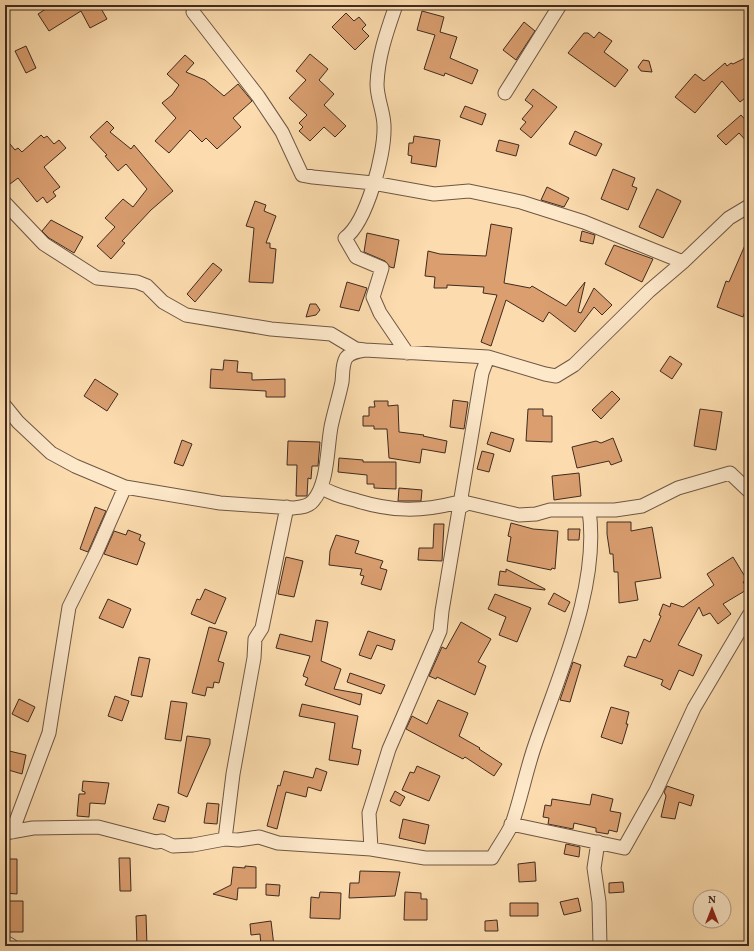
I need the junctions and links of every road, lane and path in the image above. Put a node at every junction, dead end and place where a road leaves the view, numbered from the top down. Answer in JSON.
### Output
{"nodes":[{"id":1,"x":396,"y":5,"type":"edge"},
{"id":2,"x":560,"y":5,"type":"edge"},
{"id":3,"x":193,"y":12,"type":"dead end"},
{"id":4,"x":505,"y":93,"type":"dead end"},
{"id":5,"x":373,"y":182,"type":"junction"},
{"id":6,"x":5,"y":203,"type":"edge"},
{"id":7,"x":749,"y":206,"type":"edge"},
{"id":8,"x":683,"y":262,"type":"junction"},
{"id":9,"x":365,"y":350,"type":"junction"},
{"id":10,"x":407,"y":353,"type":"junction"},
{"id":11,"x":488,"y":357,"type":"junction"},
{"id":12,"x":5,"y":406,"type":"edge"},
{"id":13,"x":125,"y":487,"type":"junction"},
{"id":14,"x":320,"y":487,"type":"junction"},
{"id":15,"x":749,"y":491,"type":"edge"},
{"id":16,"x":287,"y":507,"type":"junction"},
{"id":17,"x":459,"y":508,"type":"junction"},
{"id":18,"x":589,"y":510,"type":"junction"},
{"id":19,"x":749,"y":615,"type":"edge"},
{"id":20,"x":511,"y":824,"type":"junction"},
{"id":21,"x":9,"y":833,"type":"edge"},
{"id":22,"x":225,"y":839,"type":"junction"},
{"id":23,"x":598,"y":842,"type":"junction"},
{"id":24,"x":371,"y":849,"type":"junction"},
{"id":25,"x":5,"y":942,"type":"edge"},
{"id":26,"x":12,"y":946,"type":"edge"},
{"id":27,"x":600,"y":946,"type":"edge"}],
"edges":[{"from":1,"to":5,"type":"street"},
{"from":2,"to":4,"type":"street"},
{"from":3,"to":5,"type":"street"},
{"from":5,"to":8,"type":"street"},
{"from":5,"to":10,"type":"street"},
{"from":6,"to":9,"type":"street"},
{"from":7,"to":8,"type":"street"},
{"from":8,"to":11,"type":"street"},
{"from":9,"to":10,"type":"street"},
{"from":9,"to":14,"type":"street"},
{"from":10,"to":11,"type":"street"},
{"from":11,"to":17,"type":"street"},
{"from":12,"to":13,"type":"street"},
{"from":13,"to":16,"type":"street"},
{"from":13,"to":21,"type":"street"},
{"from":14,"to":16,"type":"street"},
{"from":14,"to":17,"type":"street"},
{"from":15,"to":18,"type":"street"},
{"from":16,"to":22,"type":"street"},
{"from":17,"to":18,"type":"street"},
{"from":17,"to":24,"type":"street"},
{"from":18,"to":20,"type":"street"},
{"from":19,"to":23,"type":"street"},
{"from":20,"to":23,"type":"street"},
{"from":20,"to":24,"type":"street"},
{"from":21,"to":22,"type":"street"},
{"from":22,"to":24,"type":"street"},
{"from":23,"to":27,"type":"street"},
{"from":25,"to":26,"type":"street"}]}
